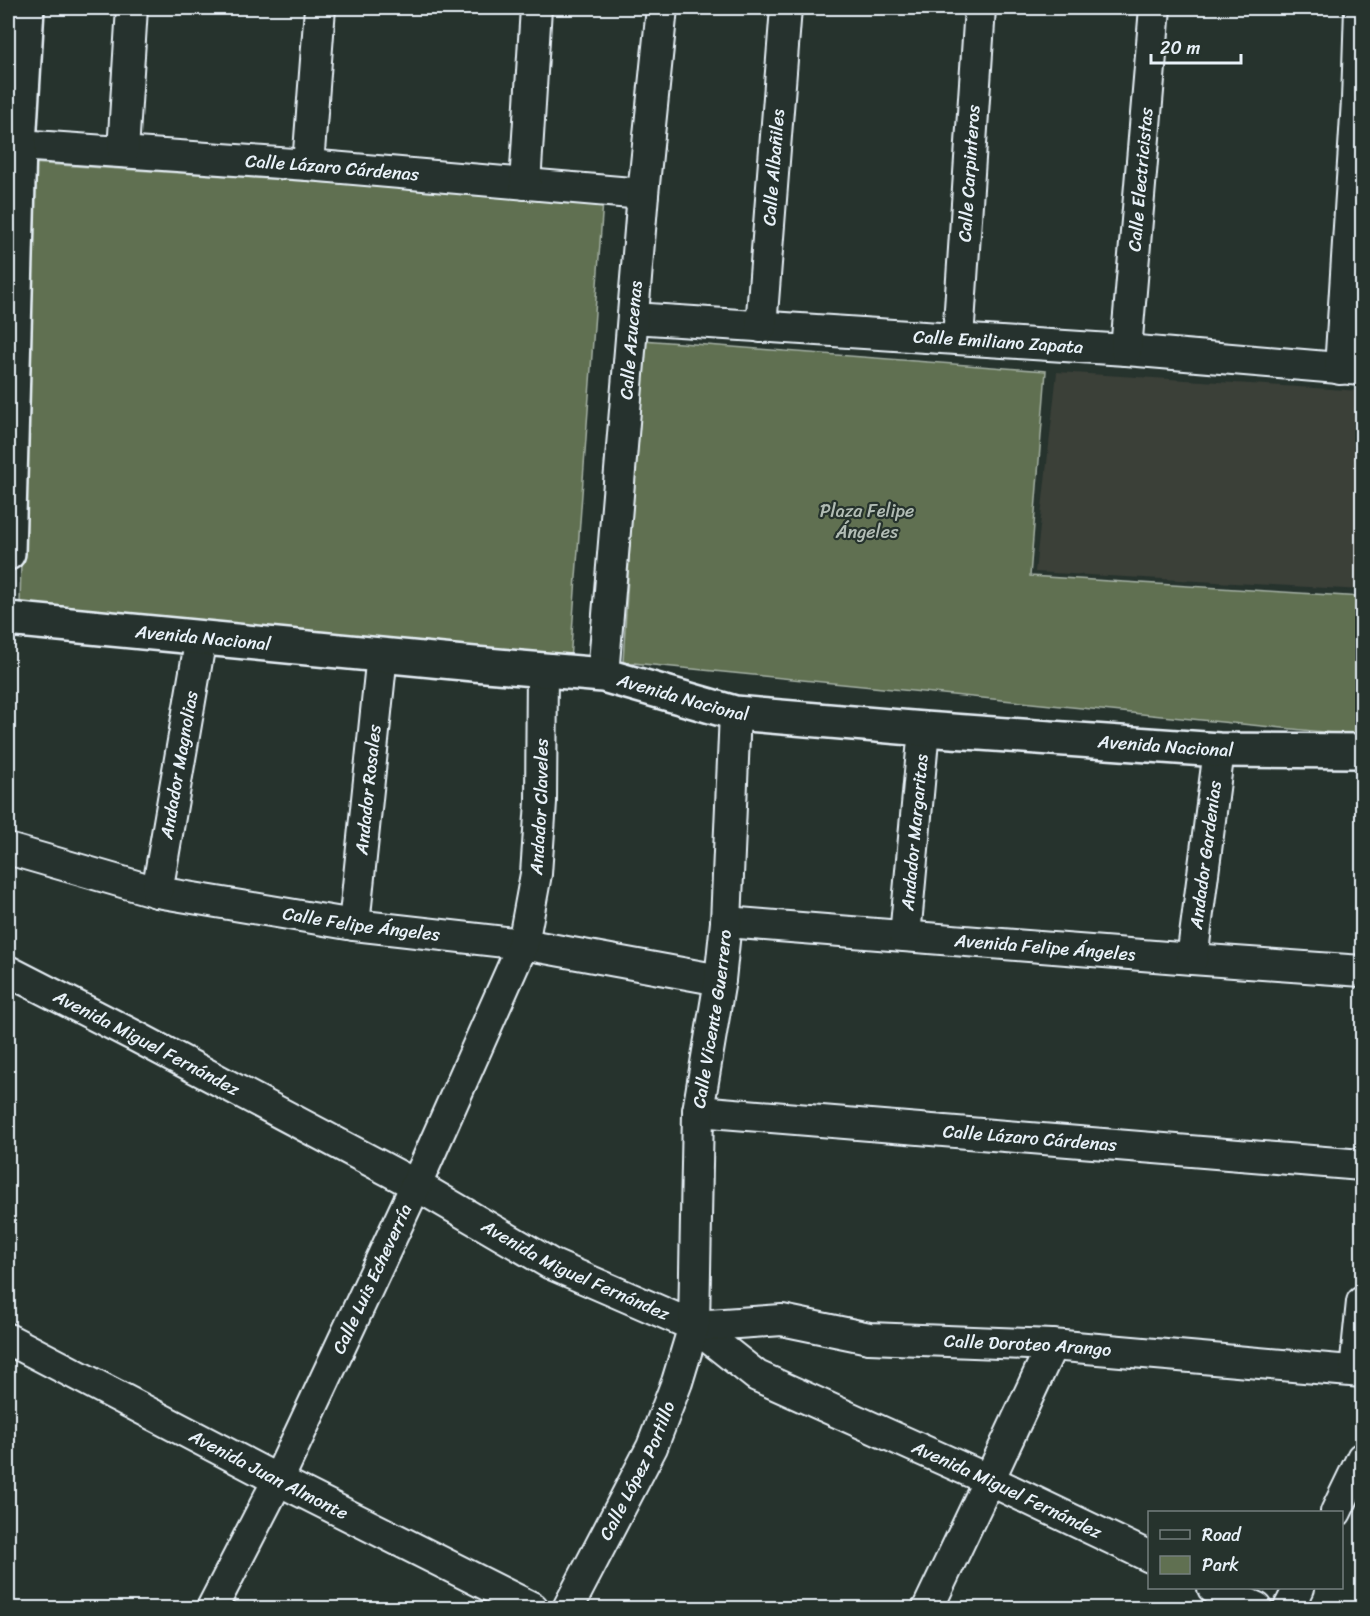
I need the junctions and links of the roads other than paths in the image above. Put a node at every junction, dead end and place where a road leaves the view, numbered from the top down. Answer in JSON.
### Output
{"nodes":[{"id":1,"x":27,"y":8,"type":"edge"},
{"id":2,"x":132,"y":8,"type":"edge"},
{"id":3,"x":320,"y":8,"type":"edge"},
{"id":4,"x":536,"y":8,"type":"edge"},
{"id":5,"x":662,"y":8,"type":"edge"},
{"id":6,"x":786,"y":8,"type":"edge"},
{"id":7,"x":980,"y":8,"type":"edge"},
{"id":8,"x":1155,"y":8,"type":"edge"},
{"id":9,"x":1360,"y":8,"type":"edge"},
{"id":10,"x":19,"y":145,"type":"junction"},
{"id":11,"x":123,"y":151,"type":"junction"},
{"id":12,"x":308,"y":165,"type":"junction"},
{"id":13,"x":525,"y":184,"type":"junction"},
{"id":14,"x":644,"y":194,"type":"junction"},
{"id":15,"x":633,"y":318,"type":"junction"},
{"id":16,"x":760,"y":327,"type":"junction"},
{"id":17,"x":958,"y":339,"type":"junction"},
{"id":18,"x":1126,"y":350,"type":"junction"},
{"id":19,"x":1351,"y":370,"type":"edge"},
{"id":20,"x":8,"y":553,"type":"edge"},
{"id":21,"x":8,"y":619,"type":"edge"},
{"id":22,"x":201,"y":637,"type":"junction"},
{"id":23,"x":382,"y":654,"type":"junction"},
{"id":24,"x":542,"y":669,"type":"junction"},
{"id":25,"x":603,"y":675,"type":"junction"},
{"id":26,"x":735,"y":713,"type":"junction"},
{"id":27,"x":924,"y":729,"type":"junction"},
{"id":28,"x":1219,"y":750,"type":"junction"},
{"id":29,"x":1362,"y":751,"type":"edge"},
{"id":30,"x":8,"y":849,"type":"edge"},
{"id":31,"x":158,"y":892,"type":"junction"},
{"id":32,"x":726,"y":922,"type":"junction"},
{"id":33,"x":354,"y":926,"type":"junction"},
{"id":34,"x":905,"y":936,"type":"junction"},
{"id":35,"x":523,"y":944,"type":"junction"},
{"id":36,"x":1192,"y":959,"type":"junction"},
{"id":37,"x":8,"y":971,"type":"edge"},
{"id":38,"x":1362,"y":971,"type":"edge"},
{"id":39,"x":720,"y":980,"type":"junction"},
{"id":40,"x":698,"y":1111,"type":"junction"},
{"id":41,"x":1362,"y":1166,"type":"edge"},
{"id":42,"x":416,"y":1185,"type":"junction"},
{"id":43,"x":1362,"y":1302,"type":"edge"},
{"id":44,"x":694,"y":1326,"type":"junction"},
{"id":45,"x":8,"y":1339,"type":"edge"},
{"id":46,"x":1052,"y":1345,"type":"junction"},
{"id":47,"x":1359,"y":1371,"type":"edge"},
{"id":48,"x":1362,"y":1458,"type":"edge"},
{"id":49,"x":278,"y":1480,"type":"junction"},
{"id":50,"x":989,"y":1480,"type":"junction"},
{"id":51,"x":1336,"y":1511,"type":"edge"},
{"id":52,"x":1148,"y":1557,"type":"edge"},
{"id":53,"x":1217,"y":1589,"type":"edge"},
{"id":54,"x":1298,"y":1589,"type":"edge"},
{"id":55,"x":212,"y":1608,"type":"edge"},
{"id":56,"x":533,"y":1608,"type":"edge"},
{"id":57,"x":568,"y":1608,"type":"edge"},
{"id":58,"x":927,"y":1608,"type":"edge"},
{"id":59,"x":1257,"y":1608,"type":"edge"},
{"id":60,"x":1289,"y":1608,"type":"edge"}],
"edges":[{"from":1,"to":10,"type":"street"},
{"from":2,"to":11,"type":"street"},
{"from":3,"to":12,"type":"street"},
{"from":4,"to":13,"type":"street"},
{"from":5,"to":14,"type":"street","name":"Calle Azucenas"},
{"from":6,"to":16,"type":"street","name":"Calle Albañiles"},
{"from":7,"to":17,"type":"street","name":"Calle Carpinteros"},
{"from":8,"to":18,"type":"street","name":"Calle Electricistas"},
{"from":9,"to":19,"type":"street"},
{"from":10,"to":11,"type":"street","name":"Calle Lázaro Cárdenas"},
{"from":10,"to":20,"type":"street"},
{"from":11,"to":12,"type":"street","name":"Calle Lázaro Cárdenas"},
{"from":12,"to":13,"type":"street","name":"Calle Lázaro Cárdenas"},
{"from":13,"to":14,"type":"street","name":"Calle Lázaro Cárdenas"},
{"from":14,"to":15,"type":"street","name":"Calle Azucenas"},
{"from":15,"to":16,"type":"street","name":"Calle Emiliano Zapata"},
{"from":15,"to":25,"type":"street","name":"Calle Azucenas"},
{"from":16,"to":17,"type":"street","name":"Calle Emiliano Zapata"},
{"from":17,"to":18,"type":"street","name":"Calle Emiliano Zapata"},
{"from":18,"to":19,"type":"street","name":"Calle Emiliano Zapata"},
{"from":21,"to":22,"type":"street","name":"Avenida Nacional"},
{"from":22,"to":23,"type":"street","name":"Avenida Nacional"},
{"from":22,"to":31,"type":"street","name":"Andador Magnolias"},
{"from":23,"to":24,"type":"street","name":"Avenida Nacional"},
{"from":23,"to":33,"type":"street","name":"Andador Rosales"},
{"from":24,"to":25,"type":"street","name":"Avenida Nacional"},
{"from":24,"to":35,"type":"street","name":"Andador Claveles"},
{"from":25,"to":26,"type":"street","name":"Avenida Nacional"},
{"from":26,"to":27,"type":"street","name":"Avenida Nacional"},
{"from":26,"to":32,"type":"street","name":"Calle Vicente Guerrero"},
{"from":27,"to":28,"type":"street","name":"Avenida Nacional"},
{"from":27,"to":34,"type":"street","name":"Andador Margaritas"},
{"from":28,"to":29,"type":"street","name":"Avenida Nacional"},
{"from":28,"to":36,"type":"street","name":"Andador Gardenias"},
{"from":30,"to":31,"type":"street","name":"Calle Felipe Ángeles"},
{"from":31,"to":33,"type":"street","name":"Calle Felipe Ángeles"},
{"from":32,"to":34,"type":"street","name":"Avenida Felipe Ángeles"},
{"from":32,"to":39,"type":"street","name":"Calle Vicente Guerrero"},
{"from":33,"to":35,"type":"street","name":"Calle Felipe Ángeles"},
{"from":34,"to":36,"type":"street","name":"Avenida Felipe Ángeles"},
{"from":35,"to":39,"type":"street","name":"Calle Felipe Ángeles"},
{"from":35,"to":42,"type":"street","name":"Calle Luis Echeverría"},
{"from":36,"to":38,"type":"street","name":"Avenida Felipe Ángeles"},
{"from":37,"to":42,"type":"street","name":"Avenida Miguel Fernández"},
{"from":39,"to":40,"type":"street","name":"Calle Vicente Guerrero"},
{"from":40,"to":41,"type":"street","name":"Calle Lázaro Cárdenas"},
{"from":40,"to":44,"type":"street","name":"Calle Vicente Guerrero"},
{"from":42,"to":44,"type":"street","name":"Avenida Miguel Fernández"},
{"from":42,"to":49,"type":"street","name":"Calle Luis Echeverría"},
{"from":43,"to":47,"type":"street"},
{"from":44,"to":46,"type":"street","name":"Calle Doroteo Arango"},
{"from":44,"to":50,"type":"street","name":"Avenida Miguel Fernández"},
{"from":44,"to":57,"type":"street","name":"Calle López Portillo"},
{"from":45,"to":49,"type":"street","name":"Avenida Juan Almonte"},
{"from":46,"to":47,"type":"street","name":"Calle Doroteo Arango"},
{"from":46,"to":50,"type":"street"},
{"from":48,"to":51,"type":"street"},
{"from":49,"to":55,"type":"street","name":"Calle Luis Echeverría"},
{"from":49,"to":56,"type":"street","name":"Avenida Juan Almonte"},
{"from":50,"to":52,"type":"street","name":"Avenida Miguel Fernández"},
{"from":50,"to":58,"type":"street"},
{"from":53,"to":59,"type":"street"},
{"from":54,"to":60,"type":"street"}]}
